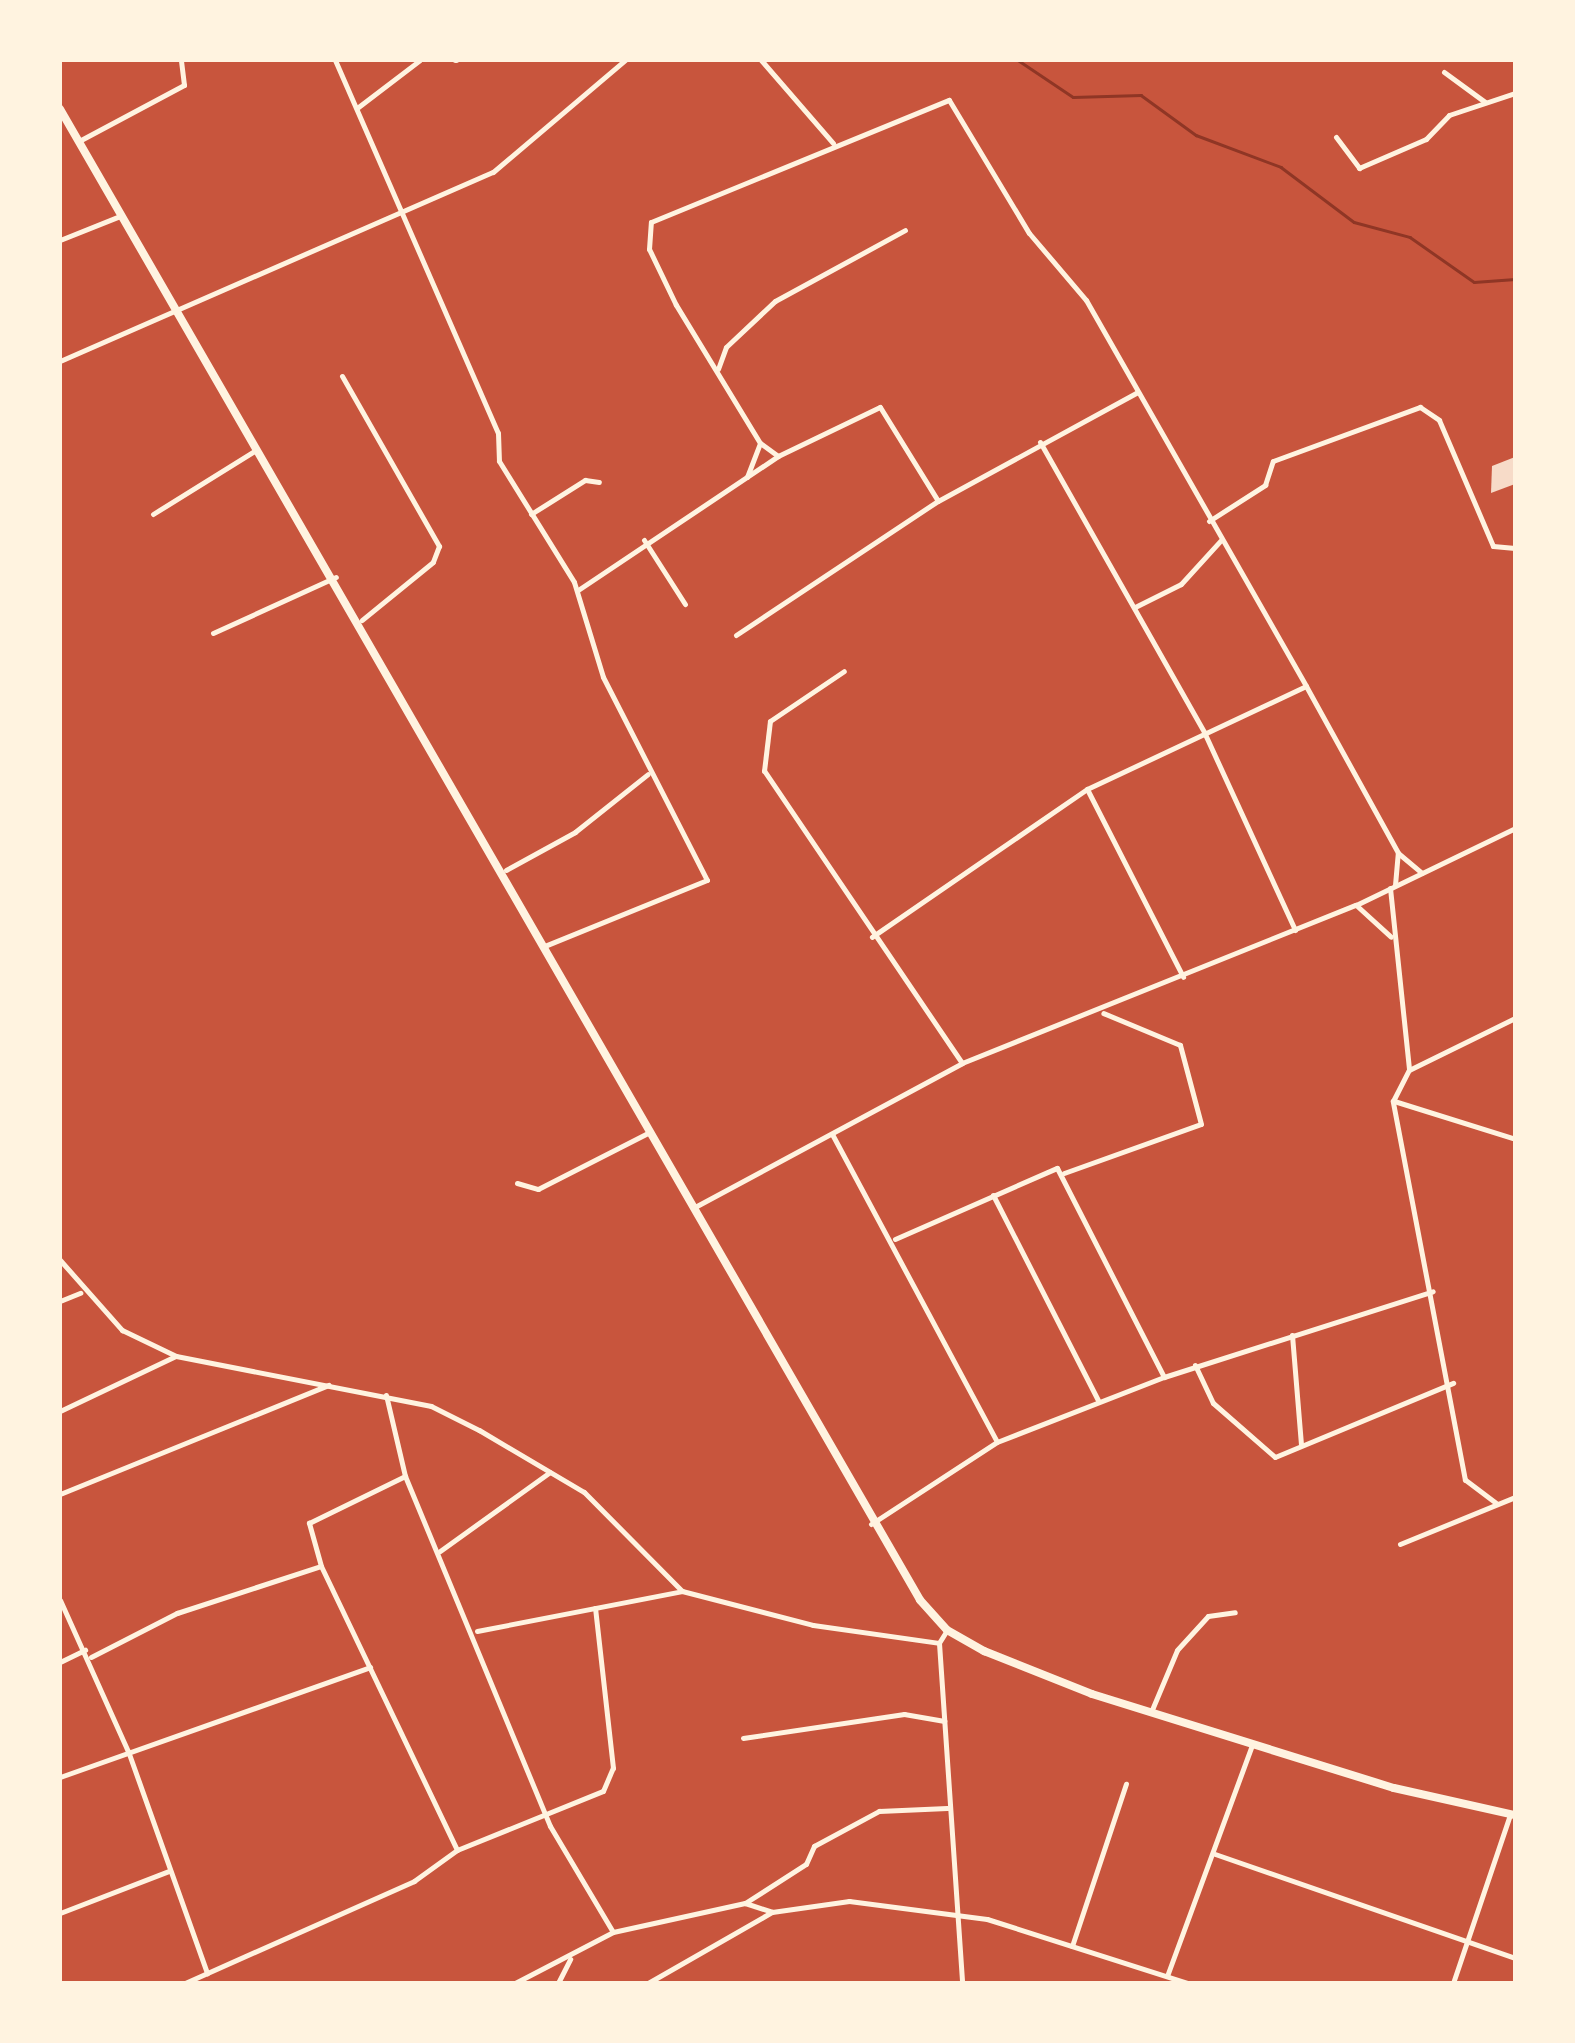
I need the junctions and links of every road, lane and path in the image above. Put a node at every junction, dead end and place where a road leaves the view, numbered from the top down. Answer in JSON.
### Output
{"nodes":[{"id":1,"x":181,"y":60,"type":"edge"},
{"id":2,"x":336,"y":60,"type":"edge"},
{"id":3,"x":420,"y":60,"type":"edge"},
{"id":4,"x":625,"y":60,"type":"edge"},
{"id":5,"x":761,"y":60,"type":"edge"},
{"id":6,"x":1444,"y":72,"type":"dead end"},
{"id":7,"x":1515,"y":93,"type":"edge"},
{"id":8,"x":1487,"y":103,"type":"junction"},
{"id":9,"x":357,"y":108,"type":"junction"},
{"id":10,"x":60,"y":109,"type":"edge"},
{"id":11,"x":1336,"y":138,"type":"dead end"},
{"id":12,"x":79,"y":141,"type":"junction"},
{"id":13,"x":834,"y":144,"type":"junction"},
{"id":14,"x":398,"y":208,"type":"junction"},
{"id":15,"x":123,"y":215,"type":"junction"},
{"id":16,"x":905,"y":230,"type":"dead end"},
{"id":17,"x":60,"y":240,"type":"edge"},
{"id":18,"x":171,"y":308,"type":"junction"},
{"id":19,"x":60,"y":360,"type":"edge"},
{"id":20,"x":718,"y":369,"type":"junction"},
{"id":21,"x":342,"y":376,"type":"dead end"},
{"id":22,"x":1136,"y":393,"type":"junction"},
{"id":23,"x":760,"y":442,"type":"junction"},
{"id":24,"x":1040,"y":442,"type":"junction"},
{"id":25,"x":256,"y":450,"type":"junction"},
{"id":26,"x":778,"y":456,"type":"junction"},
{"id":27,"x":747,"y":478,"type":"junction"},
{"id":28,"x":599,"y":482,"type":"dead end"},
{"id":29,"x":938,"y":501,"type":"junction"},
{"id":30,"x":154,"y":514,"type":"dead end"},
{"id":31,"x":531,"y":514,"type":"junction"},
{"id":32,"x":1209,"y":521,"type":"junction"},
{"id":33,"x":644,"y":540,"type":"junction"},
{"id":34,"x":1221,"y":540,"type":"junction"},
{"id":35,"x":1515,"y":548,"type":"edge"},
{"id":36,"x":336,"y":576,"type":"junction"},
{"id":37,"x":578,"y":590,"type":"junction"},
{"id":38,"x":686,"y":604,"type":"dead end"},
{"id":39,"x":1135,"y":608,"type":"junction"},
{"id":40,"x":362,"y":620,"type":"junction"},
{"id":41,"x":214,"y":632,"type":"dead end"},
{"id":42,"x":736,"y":635,"type":"dead end"},
{"id":43,"x":844,"y":671,"type":"dead end"},
{"id":44,"x":1306,"y":686,"type":"junction"},
{"id":45,"x":1204,"y":732,"type":"junction"},
{"id":46,"x":648,"y":774,"type":"junction"},
{"id":47,"x":1087,"y":789,"type":"junction"},
{"id":48,"x":1515,"y":828,"type":"edge"},
{"id":49,"x":1398,"y":853,"type":"junction"},
{"id":50,"x":506,"y":870,"type":"junction"},
{"id":51,"x":1422,"y":873,"type":"junction"},
{"id":52,"x":1392,"y":887,"type":"junction"},
{"id":53,"x":1356,"y":905,"type":"junction"},
{"id":54,"x":1295,"y":930,"type":"junction"},
{"id":55,"x":872,"y":937,"type":"junction"},
{"id":56,"x":1392,"y":939,"type":"junction"},
{"id":57,"x":547,"y":945,"type":"junction"},
{"id":58,"x":1184,"y":977,"type":"junction"},
{"id":59,"x":1101,"y":1013,"type":"junction"},
{"id":60,"x":1515,"y":1018,"type":"edge"},
{"id":61,"x":962,"y":1063,"type":"junction"},
{"id":62,"x":1409,"y":1070,"type":"junction"},
{"id":63,"x":1393,"y":1101,"type":"junction"},
{"id":64,"x":653,"y":1131,"type":"junction"},
{"id":65,"x":832,"y":1134,"type":"junction"},
{"id":66,"x":1515,"y":1139,"type":"edge"},
{"id":67,"x":1064,"y":1173,"type":"junction"},
{"id":68,"x":517,"y":1184,"type":"dead end"},
{"id":69,"x":993,"y":1195,"type":"junction"},
{"id":70,"x":693,"y":1208,"type":"junction"},
{"id":71,"x":895,"y":1240,"type":"junction"},
{"id":72,"x":60,"y":1260,"type":"edge"},
{"id":73,"x":1433,"y":1291,"type":"junction"},
{"id":74,"x":80,"y":1293,"type":"junction"},
{"id":75,"x":60,"y":1301,"type":"edge"},
{"id":76,"x":1292,"y":1335,"type":"junction"},
{"id":77,"x":176,"y":1356,"type":"junction"},
{"id":78,"x":1195,"y":1365,"type":"junction"},
{"id":79,"x":1164,"y":1377,"type":"junction"},
{"id":80,"x":1453,"y":1383,"type":"junction"},
{"id":81,"x":332,"y":1384,"type":"junction"},
{"id":82,"x":386,"y":1395,"type":"junction"},
{"id":83,"x":1098,"y":1400,"type":"junction"},
{"id":84,"x":60,"y":1411,"type":"edge"},
{"id":85,"x":998,"y":1442,"type":"junction"},
{"id":86,"x":1301,"y":1445,"type":"junction"},
{"id":87,"x":550,"y":1472,"type":"junction"},
{"id":88,"x":405,"y":1476,"type":"junction"},
{"id":89,"x":60,"y":1494,"type":"edge"},
{"id":90,"x":1515,"y":1497,"type":"edge"},
{"id":91,"x":1496,"y":1502,"type":"junction"},
{"id":92,"x":872,"y":1524,"type":"junction"},
{"id":93,"x":1400,"y":1544,"type":"dead end"},
{"id":94,"x":440,"y":1551,"type":"junction"},
{"id":95,"x":320,"y":1566,"type":"junction"},
{"id":96,"x":682,"y":1592,"type":"junction"},
{"id":97,"x":60,"y":1600,"type":"edge"},
{"id":98,"x":595,"y":1608,"type":"junction"},
{"id":99,"x":1236,"y":1612,"type":"dead end"},
{"id":100,"x":477,"y":1630,"type":"junction"},
{"id":101,"x":947,"y":1630,"type":"junction"},
{"id":102,"x":939,"y":1644,"type":"junction"},
{"id":103,"x":85,"y":1650,"type":"junction"},
{"id":104,"x":91,"y":1657,"type":"junction"},
{"id":105,"x":60,"y":1662,"type":"edge"},
{"id":106,"x":370,"y":1667,"type":"junction"},
{"id":107,"x":1151,"y":1712,"type":"junction"},
{"id":108,"x":944,"y":1721,"type":"junction"},
{"id":109,"x":744,"y":1738,"type":"dead end"},
{"id":110,"x":1252,"y":1744,"type":"junction"},
{"id":111,"x":128,"y":1751,"type":"junction"},
{"id":112,"x":60,"y":1776,"type":"edge"},
{"id":113,"x":1126,"y":1784,"type":"dead end"},
{"id":114,"x":947,"y":1808,"type":"junction"},
{"id":115,"x":545,"y":1812,"type":"junction"},
{"id":116,"x":1512,"y":1815,"type":"edge"},
{"id":117,"x":456,"y":1850,"type":"junction"},
{"id":118,"x":1215,"y":1854,"type":"junction"},
{"id":119,"x":169,"y":1871,"type":"junction"},
{"id":120,"x":746,"y":1903,"type":"junction"},
{"id":121,"x":772,"y":1912,"type":"junction"},
{"id":122,"x":60,"y":1913,"type":"edge"},
{"id":123,"x":956,"y":1913,"type":"junction"},
{"id":124,"x":613,"y":1932,"type":"junction"},
{"id":125,"x":1466,"y":1943,"type":"junction"},
{"id":126,"x":1072,"y":1946,"type":"junction"},
{"id":127,"x":572,"y":1956,"type":"junction"},
{"id":128,"x":1515,"y":1958,"type":"edge"},
{"id":129,"x":207,"y":1973,"type":"junction"},
{"id":130,"x":1167,"y":1976,"type":"junction"},
{"id":131,"x":185,"y":1983,"type":"edge"},
{"id":132,"x":515,"y":1983,"type":"edge"},
{"id":133,"x":558,"y":1983,"type":"edge"},
{"id":134,"x":648,"y":1983,"type":"edge"},
{"id":135,"x":962,"y":1983,"type":"edge"},
{"id":136,"x":1187,"y":1983,"type":"edge"},
{"id":137,"x":1453,"y":1983,"type":"edge"}],
"edges":[{"from":1,"to":12,"type":"street"},
{"from":2,"to":9,"type":"street"},
{"from":3,"to":9,"type":"street"},
{"from":4,"to":14,"type":"street"},
{"from":5,"to":13,"type":"street"},
{"from":6,"to":8,"type":"street"},
{"from":7,"to":8,"type":"street"},
{"from":8,"to":11,"type":"street"},
{"from":9,"to":14,"type":"street"},
{"from":10,"to":12,"type":"main road"},
{"from":12,"to":15,"type":"main road"},
{"from":13,"to":20,"type":"street"},
{"from":13,"to":22,"type":"street"},
{"from":14,"to":18,"type":"street"},
{"from":14,"to":31,"type":"street"},
{"from":15,"to":17,"type":"street"},
{"from":15,"to":18,"type":"main road"},
{"from":16,"to":20,"type":"street"},
{"from":18,"to":19,"type":"street"},
{"from":18,"to":25,"type":"main road"},
{"from":20,"to":23,"type":"street"},
{"from":21,"to":40,"type":"street"},
{"from":22,"to":24,"type":"street"},
{"from":22,"to":32,"type":"street"},
{"from":23,"to":26,"type":"street"},
{"from":23,"to":27,"type":"street"},
{"from":24,"to":29,"type":"street"},
{"from":24,"to":39,"type":"street"},
{"from":25,"to":30,"type":"street"},
{"from":25,"to":36,"type":"main road"},
{"from":26,"to":27,"type":"street"},
{"from":26,"to":29,"type":"street"},
{"from":27,"to":33,"type":"street"},
{"from":28,"to":31,"type":"street"},
{"from":29,"to":42,"type":"street"},
{"from":31,"to":37,"type":"street"},
{"from":32,"to":34,"type":"street"},
{"from":32,"to":35,"type":"street"},
{"from":33,"to":37,"type":"street"},
{"from":33,"to":38,"type":"street"},
{"from":34,"to":39,"type":"street"},
{"from":34,"to":44,"type":"street"},
{"from":36,"to":40,"type":"main road"},
{"from":36,"to":41,"type":"street"},
{"from":37,"to":46,"type":"street"},
{"from":39,"to":45,"type":"street"},
{"from":40,"to":50,"type":"main road"},
{"from":43,"to":55,"type":"street"},
{"from":44,"to":45,"type":"street"},
{"from":44,"to":49,"type":"street"},
{"from":45,"to":47,"type":"street"},
{"from":45,"to":54,"type":"street"},
{"from":46,"to":50,"type":"street"},
{"from":46,"to":57,"type":"street"},
{"from":47,"to":55,"type":"street"},
{"from":47,"to":58,"type":"street"},
{"from":48,"to":51,"type":"street"},
{"from":49,"to":51,"type":"street"},
{"from":49,"to":52,"type":"street"},
{"from":50,"to":57,"type":"main road"},
{"from":51,"to":52,"type":"street"},
{"from":52,"to":53,"type":"street"},
{"from":52,"to":56,"type":"street"},
{"from":53,"to":54,"type":"street"},
{"from":53,"to":56,"type":"street"},
{"from":54,"to":58,"type":"street"},
{"from":55,"to":61,"type":"street"},
{"from":56,"to":62,"type":"street"},
{"from":57,"to":64,"type":"main road"},
{"from":58,"to":59,"type":"street"},
{"from":59,"to":61,"type":"street"},
{"from":59,"to":67,"type":"street"},
{"from":60,"to":62,"type":"street"},
{"from":61,"to":65,"type":"street"},
{"from":62,"to":63,"type":"street"},
{"from":63,"to":66,"type":"street"},
{"from":63,"to":73,"type":"street"},
{"from":64,"to":68,"type":"street"},
{"from":64,"to":70,"type":"main road"},
{"from":65,"to":70,"type":"street"},
{"from":65,"to":71,"type":"street"},
{"from":67,"to":69,"type":"street"},
{"from":67,"to":79,"type":"street"},
{"from":69,"to":71,"type":"street"},
{"from":69,"to":83,"type":"street"},
{"from":70,"to":92,"type":"main road"},
{"from":71,"to":85,"type":"street"},
{"from":72,"to":74,"type":"street"},
{"from":73,"to":76,"type":"street"},
{"from":73,"to":80,"type":"street"},
{"from":74,"to":75,"type":"street"},
{"from":74,"to":77,"type":"street"},
{"from":76,"to":78,"type":"street"},
{"from":76,"to":86,"type":"street"},
{"from":77,"to":81,"type":"street"},
{"from":77,"to":84,"type":"street"},
{"from":78,"to":79,"type":"street"},
{"from":78,"to":86,"type":"street"},
{"from":79,"to":83,"type":"street"},
{"from":80,"to":86,"type":"street"},
{"from":80,"to":91,"type":"street"},
{"from":81,"to":82,"type":"street"},
{"from":81,"to":89,"type":"street"},
{"from":82,"to":87,"type":"street"},
{"from":82,"to":88,"type":"street"},
{"from":83,"to":85,"type":"street"},
{"from":85,"to":92,"type":"street"},
{"from":87,"to":94,"type":"street"},
{"from":87,"to":96,"type":"street"},
{"from":88,"to":94,"type":"street"},
{"from":88,"to":95,"type":"street"},
{"from":90,"to":91,"type":"street"},
{"from":91,"to":93,"type":"street"},
{"from":92,"to":101,"type":"main road"},
{"from":94,"to":100,"type":"street"},
{"from":95,"to":104,"type":"street"},
{"from":95,"to":106,"type":"street"},
{"from":96,"to":98,"type":"street"},
{"from":96,"to":102,"type":"street"},
{"from":97,"to":103,"type":"street"},
{"from":98,"to":100,"type":"street"},
{"from":98,"to":115,"type":"street"},
{"from":99,"to":107,"type":"street"},
{"from":100,"to":115,"type":"street"},
{"from":101,"to":102,"type":"street"},
{"from":101,"to":107,"type":"main road"},
{"from":102,"to":108,"type":"street"},
{"from":103,"to":104,"type":"street"},
{"from":103,"to":105,"type":"street"},
{"from":104,"to":111,"type":"street"},
{"from":106,"to":111,"type":"street"},
{"from":106,"to":117,"type":"street"},
{"from":107,"to":110,"type":"main road"},
{"from":108,"to":109,"type":"street"},
{"from":108,"to":114,"type":"street"},
{"from":110,"to":116,"type":"main road"},
{"from":110,"to":118,"type":"street"},
{"from":111,"to":112,"type":"street"},
{"from":111,"to":119,"type":"street"},
{"from":113,"to":126,"type":"street"},
{"from":114,"to":120,"type":"street"},
{"from":114,"to":123,"type":"street"},
{"from":115,"to":117,"type":"street"},
{"from":115,"to":124,"type":"street"},
{"from":116,"to":125,"type":"street"},
{"from":117,"to":129,"type":"street"},
{"from":118,"to":125,"type":"street"},
{"from":118,"to":130,"type":"street"},
{"from":119,"to":122,"type":"street"},
{"from":119,"to":129,"type":"street"},
{"from":120,"to":121,"type":"street"},
{"from":120,"to":124,"type":"street"},
{"from":121,"to":123,"type":"street"},
{"from":121,"to":134,"type":"street"},
{"from":123,"to":126,"type":"street"},
{"from":123,"to":135,"type":"street"},
{"from":124,"to":127,"type":"street"},
{"from":125,"to":128,"type":"street"},
{"from":125,"to":137,"type":"street"},
{"from":126,"to":130,"type":"street"},
{"from":127,"to":132,"type":"street"},
{"from":127,"to":133,"type":"street"},
{"from":129,"to":131,"type":"street"},
{"from":130,"to":136,"type":"street"}]}
